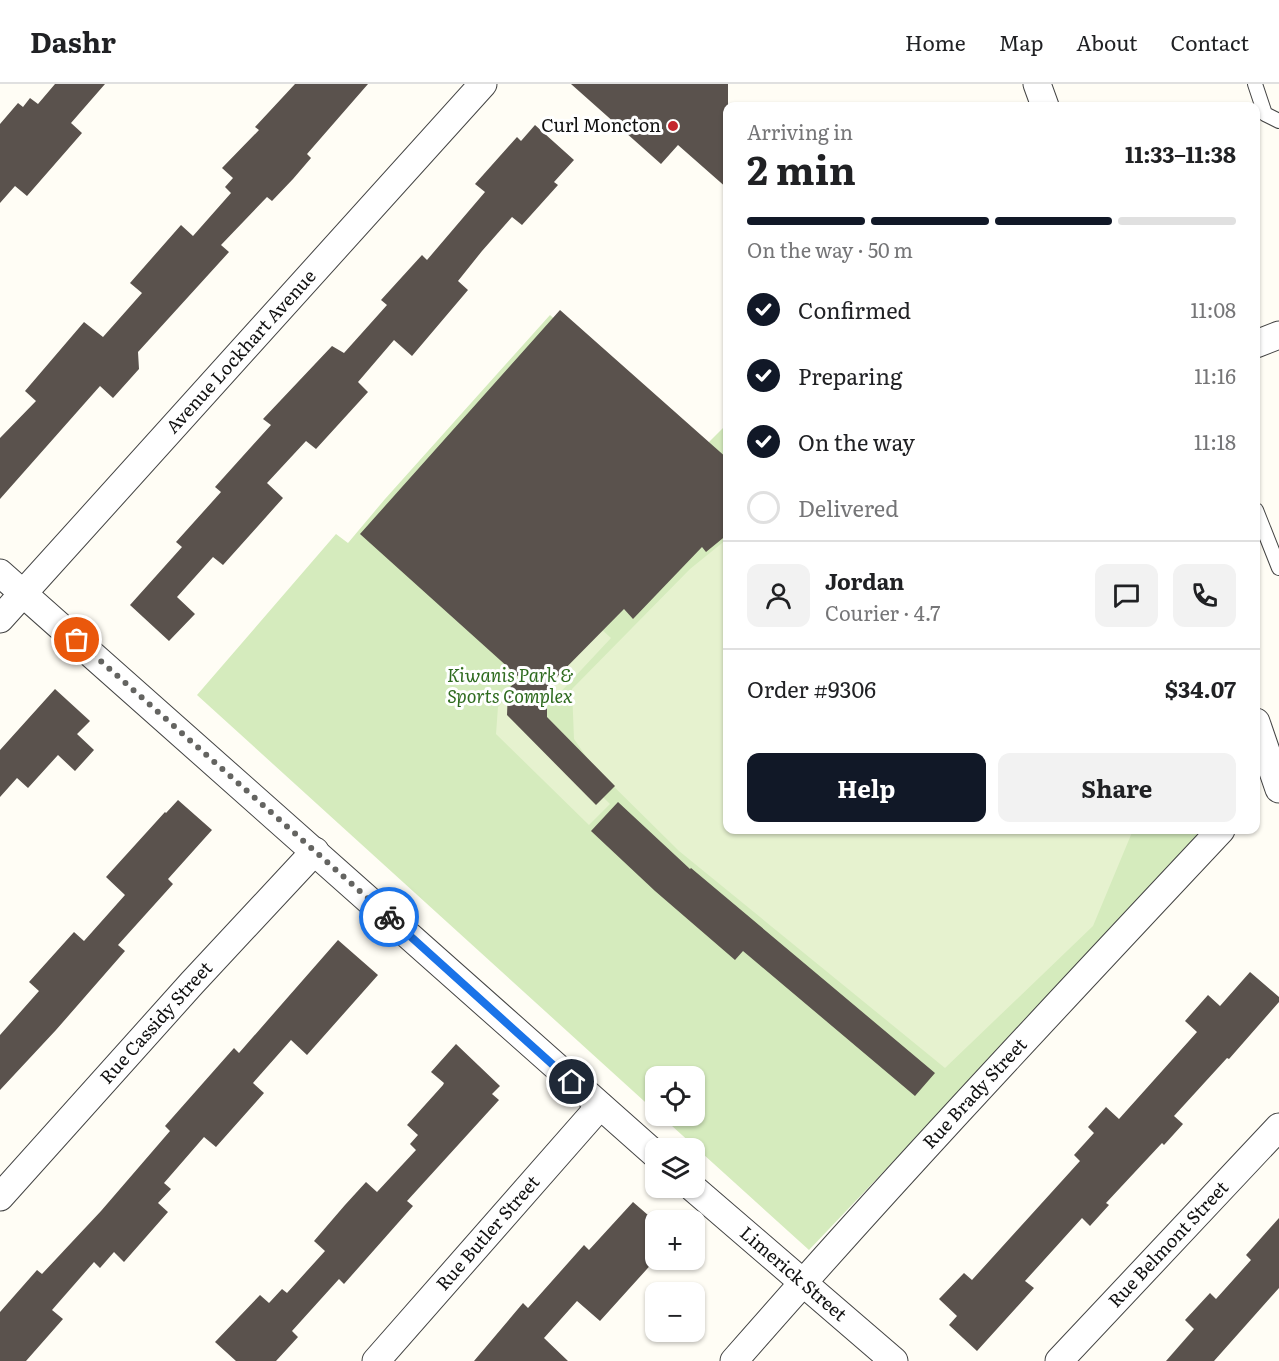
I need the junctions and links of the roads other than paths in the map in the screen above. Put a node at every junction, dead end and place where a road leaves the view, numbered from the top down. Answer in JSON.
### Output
{"nodes":[{"id":1,"x":483,"y":84,"type":"edge"},
{"id":2,"x":1037,"y":84,"type":"edge"},
{"id":3,"x":1255,"y":84,"type":"edge"},
{"id":4,"x":1044,"y":102,"type":"edge"},
{"id":5,"x":1279,"y":121,"type":"edge"},
{"id":6,"x":1279,"y":334,"type":"edge"},
{"id":7,"x":1260,"y":342,"type":"edge"},
{"id":8,"x":1260,"y":518,"type":"edge"},
{"id":9,"x":1276,"y":551,"type":"edge"},
{"id":10,"x":1279,"y":568,"type":"edge"},
{"id":11,"x":0,"y":573,"type":"edge"},
{"id":12,"x":24,"y":593,"type":"junction"},
{"id":13,"x":0,"y":619,"type":"edge"},
{"id":14,"x":1260,"y":735,"type":"edge"},
{"id":15,"x":1270,"y":769,"type":"edge"},
{"id":16,"x":1217,"y":834,"type":"edge"},
{"id":17,"x":315,"y":851,"type":"junction"},
{"id":18,"x":600,"y":1106,"type":"junction"},
{"id":19,"x":1279,"y":1126,"type":"edge"},
{"id":20,"x":645,"y":1145,"type":"edge"},
{"id":21,"x":0,"y":1197,"type":"edge"},
{"id":22,"x":705,"y":1198,"type":"edge"},
{"id":23,"x":803,"y":1282,"type":"junction"},
{"id":24,"x":376,"y":1361,"type":"edge"},
{"id":25,"x":734,"y":1361,"type":"edge"},
{"id":26,"x":894,"y":1361,"type":"edge"},
{"id":27,"x":1059,"y":1361,"type":"edge"}],
"edges":[{"from":1,"to":12,"type":"street","name":"Avenue Lockhart Avenue"},
{"from":2,"to":4,"type":"street"},
{"from":3,"to":5,"type":"lane"},
{"from":6,"to":7,"type":"street"},
{"from":8,"to":9,"type":"lane"},
{"from":9,"to":10,"type":"lane"},
{"from":11,"to":12,"type":"street"},
{"from":12,"to":13,"type":"street","name":"Avenue Lockhart Avenue"},
{"from":12,"to":17,"type":"street"},
{"from":14,"to":15,"type":"street"},
{"from":16,"to":23,"type":"street","name":"Rue Brady Street"},
{"from":17,"to":18,"type":"street"},
{"from":17,"to":21,"type":"street","name":"Rue Cassidy Street"},
{"from":18,"to":20,"type":"street"},
{"from":18,"to":24,"type":"street","name":"Rue Butler Street"},
{"from":19,"to":27,"type":"street","name":"Rue Belmont Street"},
{"from":22,"to":23,"type":"street","name":"Limerick Street"},
{"from":23,"to":25,"type":"street","name":"Rue Brady Street"},
{"from":23,"to":26,"type":"street","name":"Limerick Street"}]}
